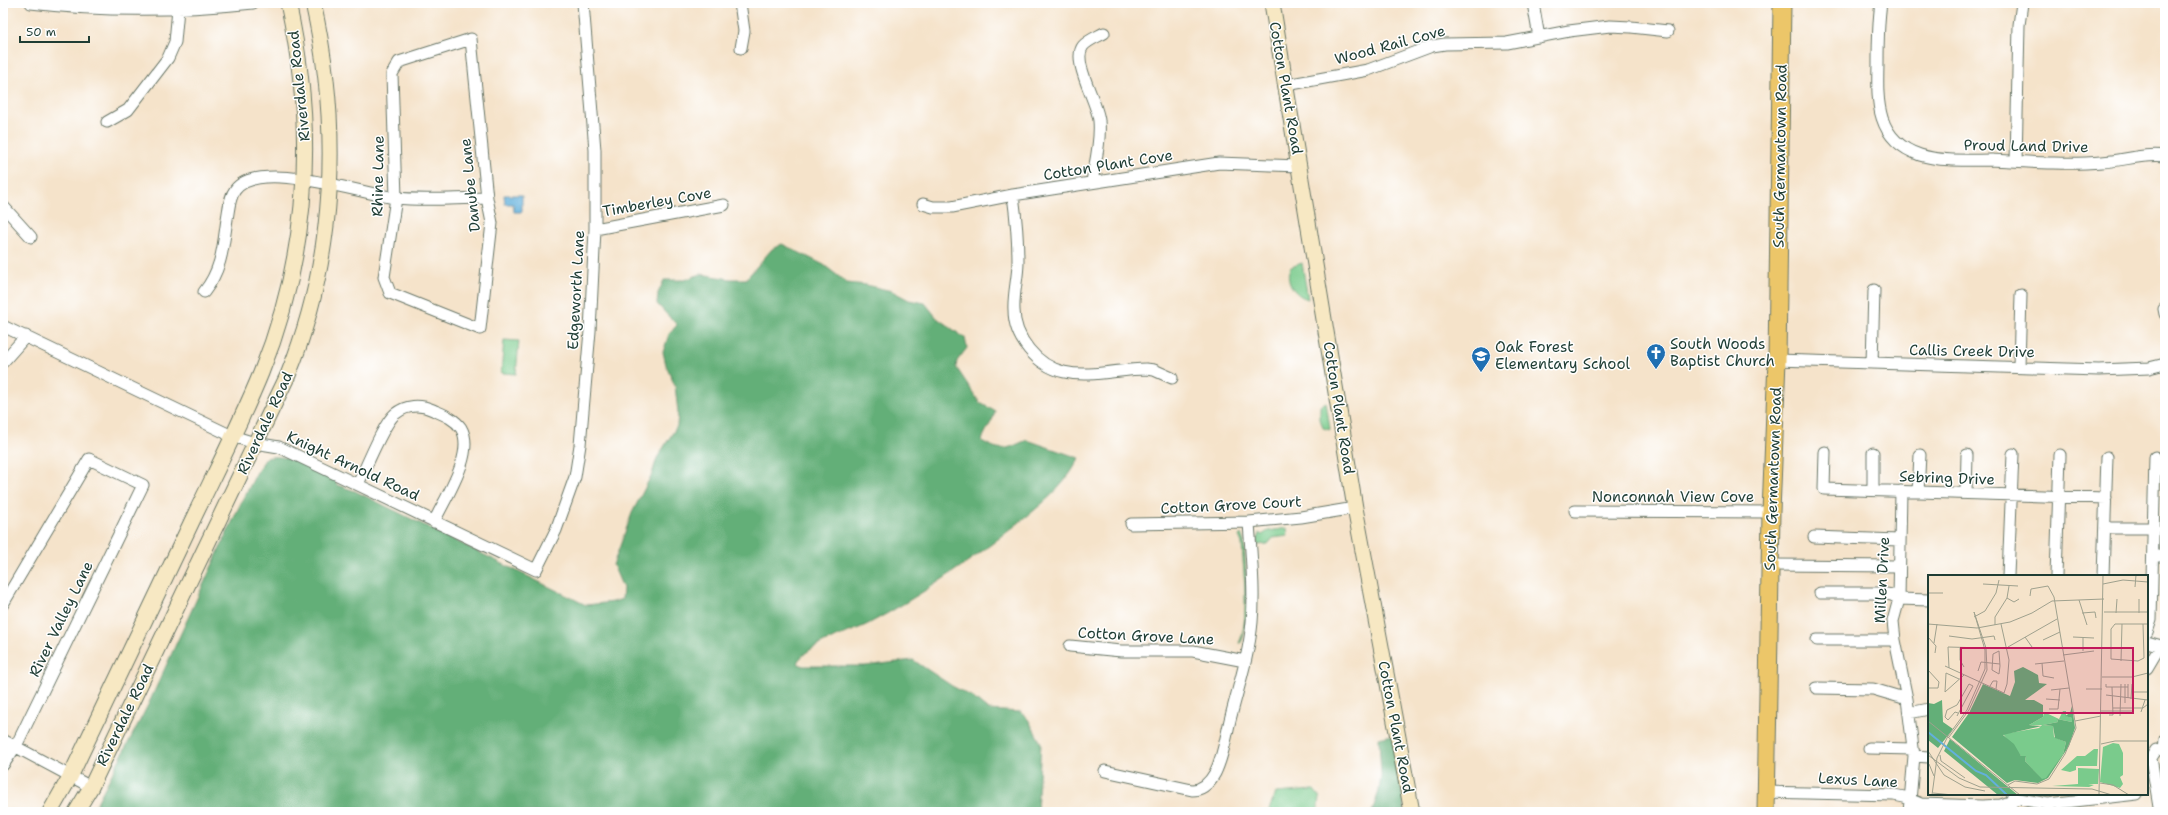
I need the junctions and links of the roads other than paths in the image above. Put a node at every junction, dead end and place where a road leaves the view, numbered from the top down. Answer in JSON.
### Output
{"nodes":[{"id":1,"x":31,"y":3,"type":"edge"},
{"id":2,"x":253,"y":3,"type":"edge"},
{"id":3,"x":288,"y":3,"type":"edge"},
{"id":4,"x":314,"y":3,"type":"edge"},
{"id":5,"x":583,"y":3,"type":"edge"},
{"id":6,"x":740,"y":3,"type":"edge"},
{"id":7,"x":1272,"y":3,"type":"edge"},
{"id":8,"x":1533,"y":3,"type":"edge"},
{"id":9,"x":1782,"y":3,"type":"edge"},
{"id":10,"x":1881,"y":3,"type":"edge"},
{"id":11,"x":2022,"y":3,"type":"edge"},
{"id":12,"x":178,"y":9,"type":"junction"},
{"id":13,"x":1668,"y":32,"type":"dead end"},
{"id":14,"x":1104,"y":33,"type":"dead end"},
{"id":15,"x":1539,"y":37,"type":"junction"},
{"id":16,"x":471,"y":39,"type":"joint"},
{"id":17,"x":741,"y":48,"type":"dead end"},
{"id":18,"x":1286,"y":85,"type":"junction"},
{"id":19,"x":107,"y":122,"type":"dead end"},
{"id":20,"x":2165,"y":156,"type":"edge"},
{"id":21,"x":2016,"y":161,"type":"junction"},
{"id":22,"x":1299,"y":166,"type":"junction"},
{"id":23,"x":305,"y":180,"type":"junction"},
{"id":24,"x":1092,"y":182,"type":"junction"},
{"id":25,"x":330,"y":184,"type":"junction"},
{"id":26,"x":1013,"y":195,"type":"junction"},
{"id":27,"x":396,"y":198,"type":"junction"},
{"id":28,"x":487,"y":198,"type":"junction"},
{"id":29,"x":923,"y":204,"type":"dead end"},
{"id":30,"x":724,"y":205,"type":"dead end"},
{"id":31,"x":3,"y":206,"type":"edge"},
{"id":32,"x":595,"y":229,"type":"junction"},
{"id":33,"x":31,"y":237,"type":"dead end"},
{"id":34,"x":1874,"y":290,"type":"dead end"},
{"id":35,"x":204,"y":292,"type":"dead end"},
{"id":36,"x":2021,"y":295,"type":"dead end"},
{"id":37,"x":3,"y":326,"type":"edge"},
{"id":38,"x":480,"y":329,"type":"joint"},
{"id":39,"x":26,"y":336,"type":"junction"},
{"id":40,"x":1777,"y":360,"type":"junction"},
{"id":41,"x":3,"y":362,"type":"edge"},
{"id":42,"x":1872,"y":363,"type":"junction"},
{"id":43,"x":2165,"y":364,"type":"edge"},
{"id":44,"x":2019,"y":366,"type":"junction"},
{"id":45,"x":1172,"y":378,"type":"dead end"},
{"id":46,"x":232,"y":436,"type":"junction"},
{"id":47,"x":256,"y":443,"type":"junction"},
{"id":48,"x":1825,"y":452,"type":"dead end"},
{"id":49,"x":1873,"y":453,"type":"dead end"},
{"id":50,"x":2013,"y":454,"type":"dead end"},
{"id":51,"x":1920,"y":455,"type":"dead end"},
{"id":52,"x":1967,"y":455,"type":"dead end"},
{"id":53,"x":2060,"y":455,"type":"dead end"},
{"id":54,"x":2107,"y":457,"type":"dead end"},
{"id":55,"x":2155,"y":457,"type":"dead end"},
{"id":56,"x":358,"y":484,"type":"junction"},
{"id":57,"x":1873,"y":490,"type":"junction"},
{"id":58,"x":1901,"y":491,"type":"junction"},
{"id":59,"x":1918,"y":492,"type":"junction"},
{"id":60,"x":1966,"y":494,"type":"junction"},
{"id":61,"x":2012,"y":495,"type":"junction"},
{"id":62,"x":2059,"y":496,"type":"junction"},
{"id":63,"x":2106,"y":498,"type":"junction"},
{"id":64,"x":1355,"y":508,"type":"junction"},
{"id":65,"x":1575,"y":511,"type":"dead end"},
{"id":66,"x":1771,"y":512,"type":"junction"},
{"id":67,"x":434,"y":522,"type":"junction"},
{"id":68,"x":1249,"y":522,"type":"junction"},
{"id":69,"x":1131,"y":524,"type":"dead end"},
{"id":70,"x":2105,"y":528,"type":"junction"},
{"id":71,"x":2154,"y":528,"type":"junction"},
{"id":72,"x":1814,"y":537,"type":"dead end"},
{"id":73,"x":1899,"y":540,"type":"junction"},
{"id":74,"x":2153,"y":556,"type":"junction"},
{"id":75,"x":2165,"y":556,"type":"edge"},
{"id":76,"x":1770,"y":565,"type":"junction"},
{"id":77,"x":1899,"y":566,"type":"junction"},
{"id":78,"x":536,"y":570,"type":"joint"},
{"id":79,"x":2008,"y":575,"type":"edge"},
{"id":80,"x":2056,"y":575,"type":"edge"},
{"id":81,"x":2103,"y":575,"type":"edge"},
{"id":82,"x":1820,"y":592,"type":"dead end"},
{"id":83,"x":1899,"y":599,"type":"junction"},
{"id":84,"x":1928,"y":600,"type":"edge"},
{"id":85,"x":3,"y":604,"type":"edge"},
{"id":86,"x":2148,"y":629,"type":"edge"},
{"id":87,"x":1817,"y":640,"type":"dead end"},
{"id":88,"x":1895,"y":640,"type":"junction"},
{"id":89,"x":2148,"y":642,"type":"edge"},
{"id":90,"x":1070,"y":646,"type":"dead end"},
{"id":91,"x":2162,"y":646,"type":"edge"},
{"id":92,"x":1244,"y":661,"type":"junction"},
{"id":93,"x":2148,"y":667,"type":"edge"},
{"id":94,"x":1816,"y":688,"type":"dead end"},
{"id":95,"x":1907,"y":698,"type":"junction"},
{"id":96,"x":1928,"y":709,"type":"edge"},
{"id":97,"x":1909,"y":713,"type":"junction"},
{"id":98,"x":2165,"y":739,"type":"edge"},
{"id":99,"x":3,"y":740,"type":"edge"},
{"id":100,"x":16,"y":746,"type":"junction"},
{"id":101,"x":1869,"y":748,"type":"dead end"},
{"id":102,"x":2158,"y":751,"type":"edge"},
{"id":103,"x":1914,"y":753,"type":"junction"},
{"id":104,"x":1928,"y":757,"type":"edge"},
{"id":105,"x":3,"y":765,"type":"edge"},
{"id":106,"x":1105,"y":770,"type":"dead end"},
{"id":107,"x":70,"y":777,"type":"junction"},
{"id":108,"x":91,"y":787,"type":"junction"},
{"id":109,"x":1767,"y":792,"type":"junction"},
{"id":110,"x":2152,"y":792,"type":"edge"},
{"id":111,"x":2128,"y":795,"type":"edge"},
{"id":112,"x":2012,"y":797,"type":"edge"},
{"id":113,"x":1910,"y":800,"type":"junction"},
{"id":114,"x":50,"y":812,"type":"edge"},
{"id":115,"x":76,"y":812,"type":"edge"},
{"id":116,"x":1412,"y":812,"type":"edge"},
{"id":117,"x":1766,"y":812,"type":"edge"},
{"id":118,"x":1909,"y":812,"type":"edge"},
{"id":119,"x":2010,"y":812,"type":"edge"},
{"id":120,"x":2160,"y":812,"type":"edge"}],
"edges":[{"from":1,"to":12,"type":"street"},
{"from":2,"to":12,"type":"street"},
{"from":3,"to":23,"type":"street","name":"Riverdale Road"},
{"from":4,"to":25,"type":"street","name":"Riverdale Road"},
{"from":5,"to":32,"type":"street","name":"Edgeworth Lane"},
{"from":6,"to":17,"type":"street"},
{"from":7,"to":18,"type":"street","name":"Cotton Plant Road"},
{"from":8,"to":15,"type":"street"},
{"from":9,"to":40,"type":"main road","name":"South Germantown Road"},
{"from":10,"to":21,"type":"street","name":"Proud Land Drive"},
{"from":11,"to":21,"type":"street"},
{"from":12,"to":19,"type":"street"},
{"from":13,"to":15,"type":"street","name":"Wood Rail Cove"},
{"from":14,"to":24,"type":"street"},
{"from":15,"to":18,"type":"street","name":"Wood Rail Cove"},
{"from":16,"to":27,"type":"street","name":"Rhine Lane"},
{"from":16,"to":28,"type":"street","name":"Danube Lane"},
{"from":18,"to":22,"type":"street","name":"Cotton Plant Road"},
{"from":20,"to":21,"type":"street","name":"Proud Land Drive"},
{"from":22,"to":24,"type":"street","name":"Cotton Plant Cove"},
{"from":22,"to":64,"type":"street","name":"Cotton Plant Road"},
{"from":23,"to":25,"type":"street"},
{"from":23,"to":35,"type":"street"},
{"from":23,"to":46,"type":"street","name":"Riverdale Road"},
{"from":24,"to":26,"type":"street","name":"Cotton Plant Cove"},
{"from":25,"to":27,"type":"street"},
{"from":25,"to":47,"type":"street","name":"Riverdale Road"},
{"from":26,"to":29,"type":"street","name":"Cotton Plant Cove"},
{"from":26,"to":45,"type":"street"},
{"from":27,"to":28,"type":"street"},
{"from":27,"to":38,"type":"street","name":"Rhine Lane"},
{"from":28,"to":38,"type":"street","name":"Danube Lane"},
{"from":30,"to":32,"type":"street","name":"Timberley Cove"},
{"from":31,"to":33,"type":"street"},
{"from":32,"to":78,"type":"street","name":"Edgeworth Lane"},
{"from":34,"to":42,"type":"street"},
{"from":36,"to":44,"type":"street"},
{"from":37,"to":39,"type":"street","name":"Knight Arnold Road"},
{"from":39,"to":41,"type":"street"},
{"from":39,"to":46,"type":"street","name":"Knight Arnold Road"},
{"from":40,"to":42,"type":"street","name":"Callis Creek Drive"},
{"from":40,"to":66,"type":"main road","name":"South Germantown Road"},
{"from":42,"to":44,"type":"street","name":"Callis Creek Drive"},
{"from":43,"to":44,"type":"street","name":"Callis Creek Drive"},
{"from":46,"to":47,"type":"street","name":"Knight Arnold Road"},
{"from":46,"to":107,"type":"street","name":"Riverdale Road"},
{"from":47,"to":56,"type":"street","name":"Knight Arnold Road"},
{"from":47,"to":108,"type":"street","name":"Riverdale Road"},
{"from":48,"to":57,"type":"street","name":"Sebring Drive"},
{"from":49,"to":57,"type":"street"},
{"from":50,"to":61,"type":"street"},
{"from":51,"to":59,"type":"street"},
{"from":52,"to":60,"type":"street"},
{"from":53,"to":62,"type":"street"},
{"from":54,"to":63,"type":"street"},
{"from":55,"to":71,"type":"street"},
{"from":56,"to":67,"type":"street","name":"Knight Arnold Road"},
{"from":56,"to":67,"type":"street"},
{"from":57,"to":58,"type":"street","name":"Sebring Drive"},
{"from":58,"to":59,"type":"street","name":"Sebring Drive"},
{"from":58,"to":73,"type":"street","name":"Millen Drive"},
{"from":59,"to":60,"type":"street","name":"Sebring Drive"},
{"from":60,"to":61,"type":"street","name":"Sebring Drive"},
{"from":61,"to":62,"type":"street","name":"Sebring Drive"},
{"from":61,"to":79,"type":"street"},
{"from":62,"to":63,"type":"street","name":"Sebring Drive"},
{"from":62,"to":80,"type":"street"},
{"from":63,"to":70,"type":"street"},
{"from":64,"to":68,"type":"street","name":"Cotton Grove Court"},
{"from":64,"to":116,"type":"street","name":"Cotton Plant Road"},
{"from":65,"to":66,"type":"street","name":"Nonconnah View Cove"},
{"from":66,"to":76,"type":"main road","name":"South Germantown Road"},
{"from":67,"to":78,"type":"street","name":"Knight Arnold Road"},
{"from":68,"to":69,"type":"street","name":"Cotton Grove Court"},
{"from":68,"to":92,"type":"street"},
{"from":70,"to":71,"type":"street"},
{"from":70,"to":81,"type":"street"},
{"from":71,"to":74,"type":"street"},
{"from":72,"to":73,"type":"street"},
{"from":73,"to":77,"type":"street","name":"Millen Drive"},
{"from":74,"to":75,"type":"street"},
{"from":74,"to":86,"type":"street"},
{"from":76,"to":77,"type":"street"},
{"from":76,"to":109,"type":"main road","name":"South Germantown Road"},
{"from":77,"to":83,"type":"street","name":"Millen Drive"},
{"from":82,"to":83,"type":"street"},
{"from":83,"to":84,"type":"street"},
{"from":83,"to":88,"type":"street","name":"Millen Drive"},
{"from":85,"to":100,"type":"street","name":"River Valley Lane"},
{"from":87,"to":88,"type":"street"},
{"from":88,"to":95,"type":"street","name":"Millen Drive"},
{"from":89,"to":91,"type":"street"},
{"from":90,"to":92,"type":"street","name":"Cotton Grove Lane"},
{"from":91,"to":93,"type":"street"},
{"from":92,"to":106,"type":"street"},
{"from":94,"to":95,"type":"street"},
{"from":95,"to":97,"type":"street","name":"Millen Drive"},
{"from":96,"to":97,"type":"street"},
{"from":97,"to":103,"type":"street","name":"Millen Drive"},
{"from":98,"to":102,"type":"street"},
{"from":99,"to":100,"type":"street"},
{"from":100,"to":105,"type":"street","name":"River Valley Lane"},
{"from":100,"to":107,"type":"street"},
{"from":101,"to":103,"type":"street"},
{"from":102,"to":110,"type":"street"},
{"from":103,"to":104,"type":"street"},
{"from":103,"to":113,"type":"street","name":"Millen Drive"},
{"from":107,"to":108,"type":"street"},
{"from":107,"to":114,"type":"street","name":"Riverdale Road"},
{"from":108,"to":115,"type":"street","name":"Riverdale Road"},
{"from":109,"to":113,"type":"street","name":"Lexus Lane"},
{"from":109,"to":117,"type":"main road","name":"South Germantown Road"},
{"from":110,"to":120,"type":"street"},
{"from":111,"to":112,"type":"street","name":"Lexus Lane"},
{"from":112,"to":113,"type":"street","name":"Lexus Lane"},
{"from":112,"to":119,"type":"street"},
{"from":113,"to":118,"type":"street","name":"Millen Drive"}]}
